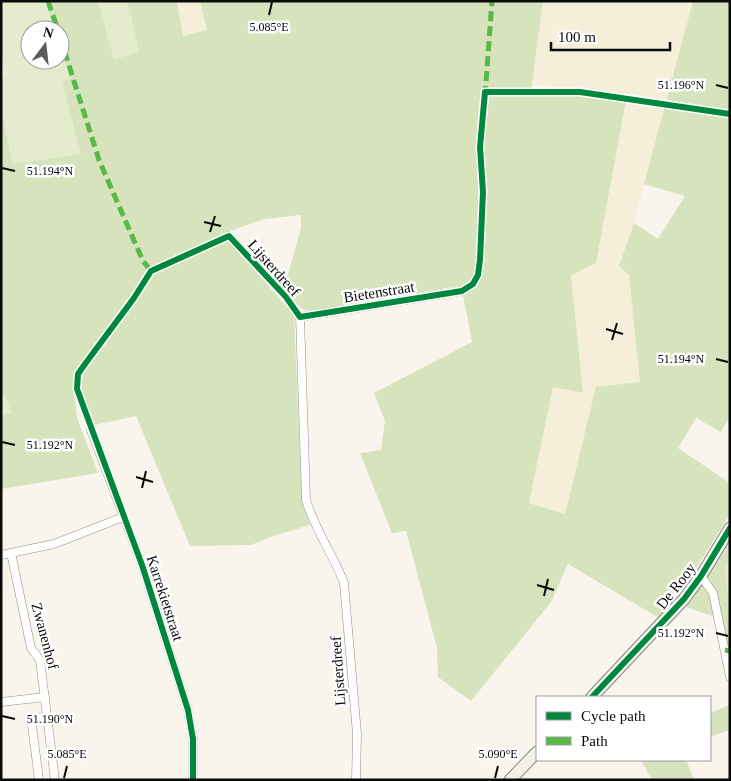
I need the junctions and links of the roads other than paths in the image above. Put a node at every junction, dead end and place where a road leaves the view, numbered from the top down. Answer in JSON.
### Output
{"nodes":[{"id":1,"x":230,"y":236,"type":"dead end"},
{"id":2,"x":462,"y":291,"type":"dead end"},
{"id":3,"x":300,"y":317,"type":"junction"},
{"id":4,"x":91,"y":430,"type":"dead end"},
{"id":5,"x":123,"y":517,"type":"junction"},
{"id":6,"x":730,"y":528,"type":"edge"},
{"id":7,"x":11,"y":553,"type":"junction"},
{"id":8,"x":1,"y":555,"type":"edge"},
{"id":9,"x":701,"y":576,"type":"junction"},
{"id":10,"x":730,"y":677,"type":"edge"},
{"id":11,"x":593,"y":696,"type":"edge"},
{"id":12,"x":45,"y":698,"type":"junction"},
{"id":13,"x":1,"y":702,"type":"edge"},
{"id":14,"x":47,"y":716,"type":"junction"},
{"id":15,"x":536,"y":753,"type":"edge"},
{"id":16,"x":39,"y":780,"type":"edge"},
{"id":17,"x":55,"y":780,"type":"edge"},
{"id":18,"x":193,"y":780,"type":"edge"},
{"id":19,"x":356,"y":780,"type":"edge"},
{"id":20,"x":510,"y":780,"type":"edge"}],
"edges":[{"from":1,"to":3,"type":"street","name":"Lijsterdreef"},
{"from":2,"to":3,"type":"street","name":"Bietenstraat"},
{"from":3,"to":19,"type":"street","name":"Lijsterdreef"},
{"from":4,"to":5,"type":"street","name":"Karrekietstraat"},
{"from":5,"to":7,"type":"street"},
{"from":5,"to":18,"type":"street","name":"Karrekietstraat"},
{"from":6,"to":9,"type":"street","name":"De Rooy"},
{"from":7,"to":8,"type":"street"},
{"from":7,"to":12,"type":"street","name":"Zwanenhof"},
{"from":9,"to":10,"type":"street"},
{"from":9,"to":11,"type":"street","name":"De Rooy"},
{"from":12,"to":13,"type":"street"},
{"from":12,"to":14,"type":"street","name":"Zwanenhof"},
{"from":14,"to":16,"type":"street"},
{"from":14,"to":17,"type":"street","name":"Zwanenhof"},
{"from":15,"to":20,"type":"street"}]}
